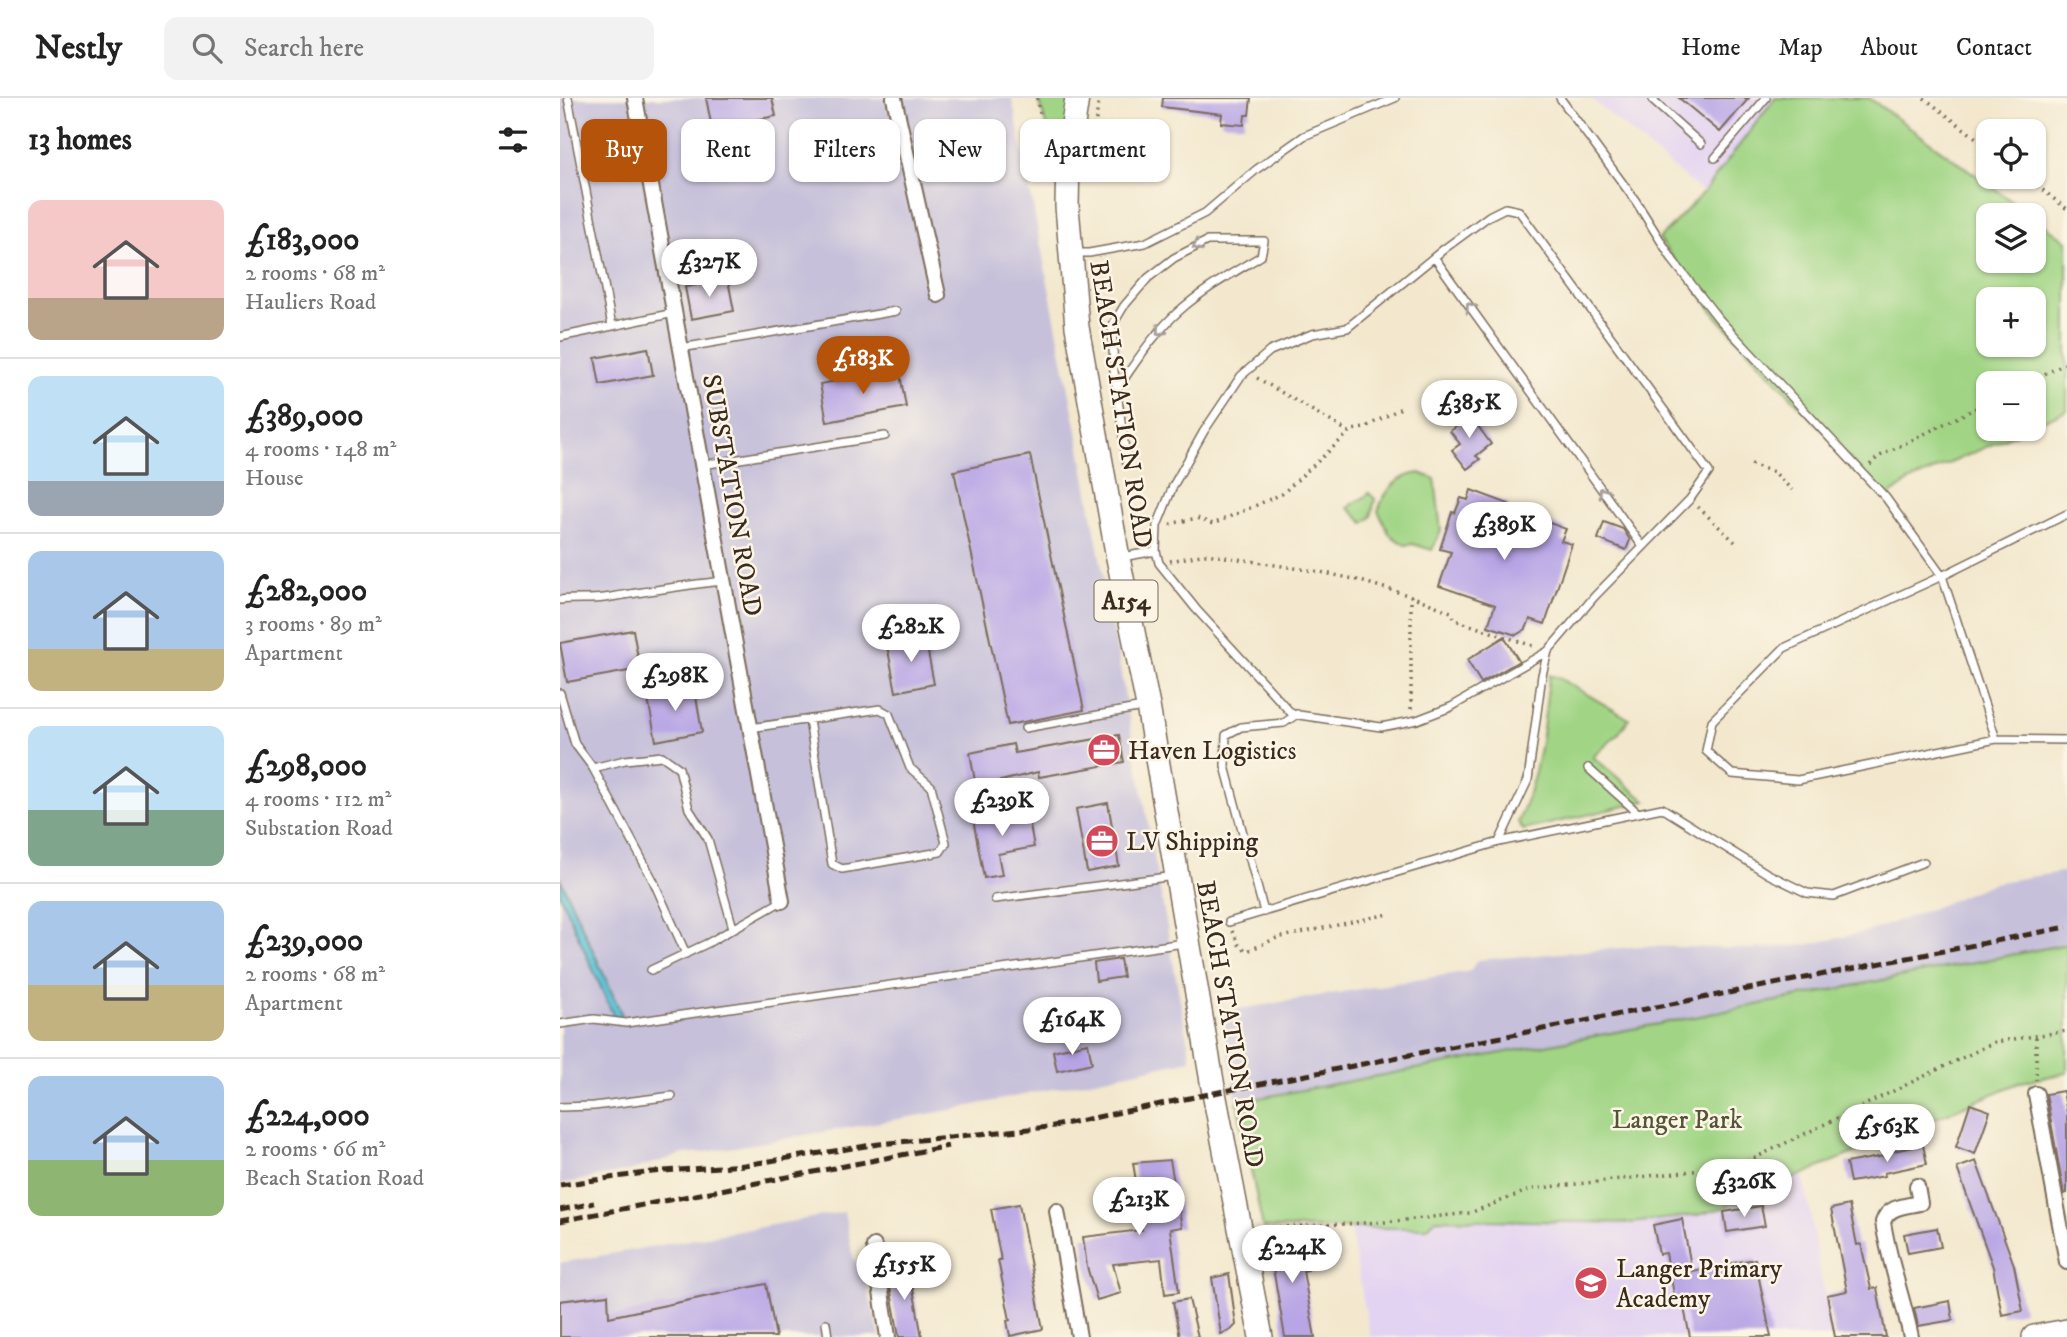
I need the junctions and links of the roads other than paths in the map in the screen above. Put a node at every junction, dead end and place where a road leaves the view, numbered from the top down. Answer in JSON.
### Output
{"nodes":[{"id":1,"x":568,"y":98,"type":"edge"},
{"id":2,"x":635,"y":98,"type":"edge"},
{"id":3,"x":894,"y":98,"type":"edge"},
{"id":4,"x":1077,"y":98,"type":"edge"},
{"id":5,"x":1395,"y":98,"type":"edge"},
{"id":6,"x":1560,"y":98,"type":"edge"},
{"id":7,"x":1655,"y":98,"type":"edge"},
{"id":8,"x":1766,"y":98,"type":"edge"},
{"id":9,"x":1074,"y":119,"type":"edge"},
{"id":10,"x":1701,"y":144,"type":"dead end"},
{"id":11,"x":1715,"y":158,"type":"dead end"},
{"id":12,"x":1068,"y":182,"type":"edge"},
{"id":13,"x":1070,"y":253,"type":"junction"},
{"id":14,"x":1434,"y":257,"type":"junction"},
{"id":15,"x":938,"y":295,"type":"dead end"},
{"id":16,"x":895,"y":311,"type":"dead end"},
{"id":17,"x":674,"y":313,"type":"junction"},
{"id":18,"x":612,"y":326,"type":"junction"},
{"id":19,"x":560,"y":337,"type":"edge"},
{"id":20,"x":681,"y":348,"type":"junction"},
{"id":21,"x":1117,"y":389,"type":"junction"},
{"id":22,"x":885,"y":436,"type":"dead end"},
{"id":23,"x":1127,"y":464,"type":"dead end"},
{"id":24,"x":702,"y":465,"type":"junction"},
{"id":25,"x":2067,"y":514,"type":"edge"},
{"id":26,"x":1643,"y":547,"type":"junction"},
{"id":27,"x":1156,"y":551,"type":"junction"},
{"id":28,"x":1118,"y":558,"type":"junction"},
{"id":29,"x":1942,"y":576,"type":"junction"},
{"id":30,"x":723,"y":581,"type":"junction"},
{"id":31,"x":560,"y":600,"type":"edge"},
{"id":32,"x":1548,"y":651,"type":"junction"},
{"id":33,"x":560,"y":693,"type":"edge"},
{"id":34,"x":1147,"y":706,"type":"junction"},
{"id":35,"x":1297,"y":714,"type":"junction"},
{"id":36,"x":809,"y":720,"type":"junction"},
{"id":37,"x":750,"y":728,"type":"junction"},
{"id":38,"x":1025,"y":728,"type":"dead end"},
{"id":39,"x":1996,"y":739,"type":"junction"},
{"id":40,"x":2067,"y":740,"type":"edge"},
{"id":41,"x":593,"y":768,"type":"junction"},
{"id":42,"x":1588,"y":768,"type":"dead end"},
{"id":43,"x":1638,"y":813,"type":"junction"},
{"id":44,"x":1499,"y":842,"type":"junction"},
{"id":45,"x":1924,"y":862,"type":"dead end"},
{"id":46,"x":1177,"y":876,"type":"junction"},
{"id":47,"x":995,"y":899,"type":"dead end"},
{"id":48,"x":782,"y":901,"type":"joint"},
{"id":49,"x":1264,"y":912,"type":"junction"},
{"id":50,"x":1229,"y":922,"type":"road end"},
{"id":51,"x":733,"y":928,"type":"junction"},
{"id":52,"x":1188,"y":942,"type":"junction"},
{"id":53,"x":686,"y":954,"type":"junction"},
{"id":54,"x":651,"y":970,"type":"dead end"},
{"id":55,"x":560,"y":1024,"type":"edge"},
{"id":56,"x":2036,"y":1094,"type":"road end"},
{"id":57,"x":672,"y":1096,"type":"dead end"},
{"id":58,"x":560,"y":1107,"type":"edge"},
{"id":59,"x":1917,"y":1185,"type":"dead end"},
{"id":60,"x":1057,"y":1211,"type":"dead end"},
{"id":61,"x":874,"y":1246,"type":"dead end"},
{"id":62,"x":2067,"y":1262,"type":"edge"},
{"id":63,"x":826,"y":1323,"type":"dead end"},
{"id":64,"x":828,"y":1337,"type":"edge"},
{"id":65,"x":888,"y":1337,"type":"edge"},
{"id":66,"x":1079,"y":1337,"type":"edge"},
{"id":67,"x":1261,"y":1337,"type":"edge"},
{"id":68,"x":1911,"y":1337,"type":"edge"}],
"edges":[{"from":1,"to":18,"type":"lane"},
{"from":2,"to":17,"type":"street","name":"SUBSTATION ROAD"},
{"from":3,"to":15,"type":"street"},
{"from":4,"to":9,"type":"main road","name":"BEACH STATION ROAD","number":"A154"},
{"from":5,"to":13,"type":"lane"},
{"from":6,"to":29,"type":"lane"},
{"from":7,"to":10,"type":"lane"},
{"from":8,"to":11,"type":"lane"},
{"from":12,"to":13,"type":"main road","name":"BEACH STATION ROAD","number":"A154"},
{"from":13,"to":28,"type":"main road","name":"BEACH STATION ROAD","number":"A154"},
{"from":26,"to":14,"type":"lane","one_way":true},
{"from":14,"to":26,"type":"lane"},
{"from":14,"to":27,"type":"lane"},
{"from":16,"to":20,"type":"lane"},
{"from":17,"to":18,"type":"lane"},
{"from":17,"to":20,"type":"street","name":"SUBSTATION ROAD"},
{"from":18,"to":19,"type":"lane"},
{"from":20,"to":24,"type":"street","name":"SUBSTATION ROAD"},
{"from":21,"to":21,"type":"lane"},
{"from":21,"to":23,"type":"lane"},
{"from":22,"to":24,"type":"lane"},
{"from":24,"to":30,"type":"street","name":"SUBSTATION ROAD"},
{"from":25,"to":29,"type":"lane"},
{"from":26,"to":32,"type":"lane"},
{"from":27,"to":28,"type":"lane"},
{"from":27,"to":35,"type":"lane"},
{"from":28,"to":34,"type":"main road","name":"BEACH STATION ROAD","number":"A154"},
{"from":29,"to":39,"type":"lane"},
{"from":29,"to":39,"type":"lane"},
{"from":30,"to":31,"type":"lane"},
{"from":30,"to":37,"type":"street","name":"SUBSTATION ROAD"},
{"from":32,"to":35,"type":"lane"},
{"from":32,"to":44,"type":"lane"},
{"from":33,"to":41,"type":"lane"},
{"from":34,"to":38,"type":"lane"},
{"from":34,"to":46,"type":"main road","name":"BEACH STATION ROAD","number":"A154"},
{"from":35,"to":49,"type":"lane"},
{"from":36,"to":36,"type":"lane"},
{"from":36,"to":37,"type":"lane"},
{"from":37,"to":48,"type":"street","name":"SUBSTATION ROAD"},
{"from":39,"to":40,"type":"lane"},
{"from":41,"to":51,"type":"lane"},
{"from":41,"to":53,"type":"lane"},
{"from":42,"to":43,"type":"lane"},
{"from":43,"to":44,"type":"lane"},
{"from":43,"to":45,"type":"lane"},
{"from":44,"to":49,"type":"lane"},
{"from":46,"to":47,"type":"lane"},
{"from":46,"to":52,"type":"main road","name":"BEACH STATION ROAD","number":"A154"},
{"from":48,"to":51,"type":"lane"},
{"from":49,"to":50,"type":"lane"},
{"from":51,"to":53,"type":"lane"},
{"from":52,"to":55,"type":"lane"},
{"from":52,"to":67,"type":"main road","name":"BEACH STATION ROAD","number":"A154"},
{"from":53,"to":54,"type":"lane"},
{"from":56,"to":62,"type":"street"},
{"from":57,"to":58,"type":"lane"},
{"from":59,"to":68,"type":"street"},
{"from":60,"to":66,"type":"street"},
{"from":61,"to":65,"type":"street"},
{"from":63,"to":64,"type":"lane"}]}
